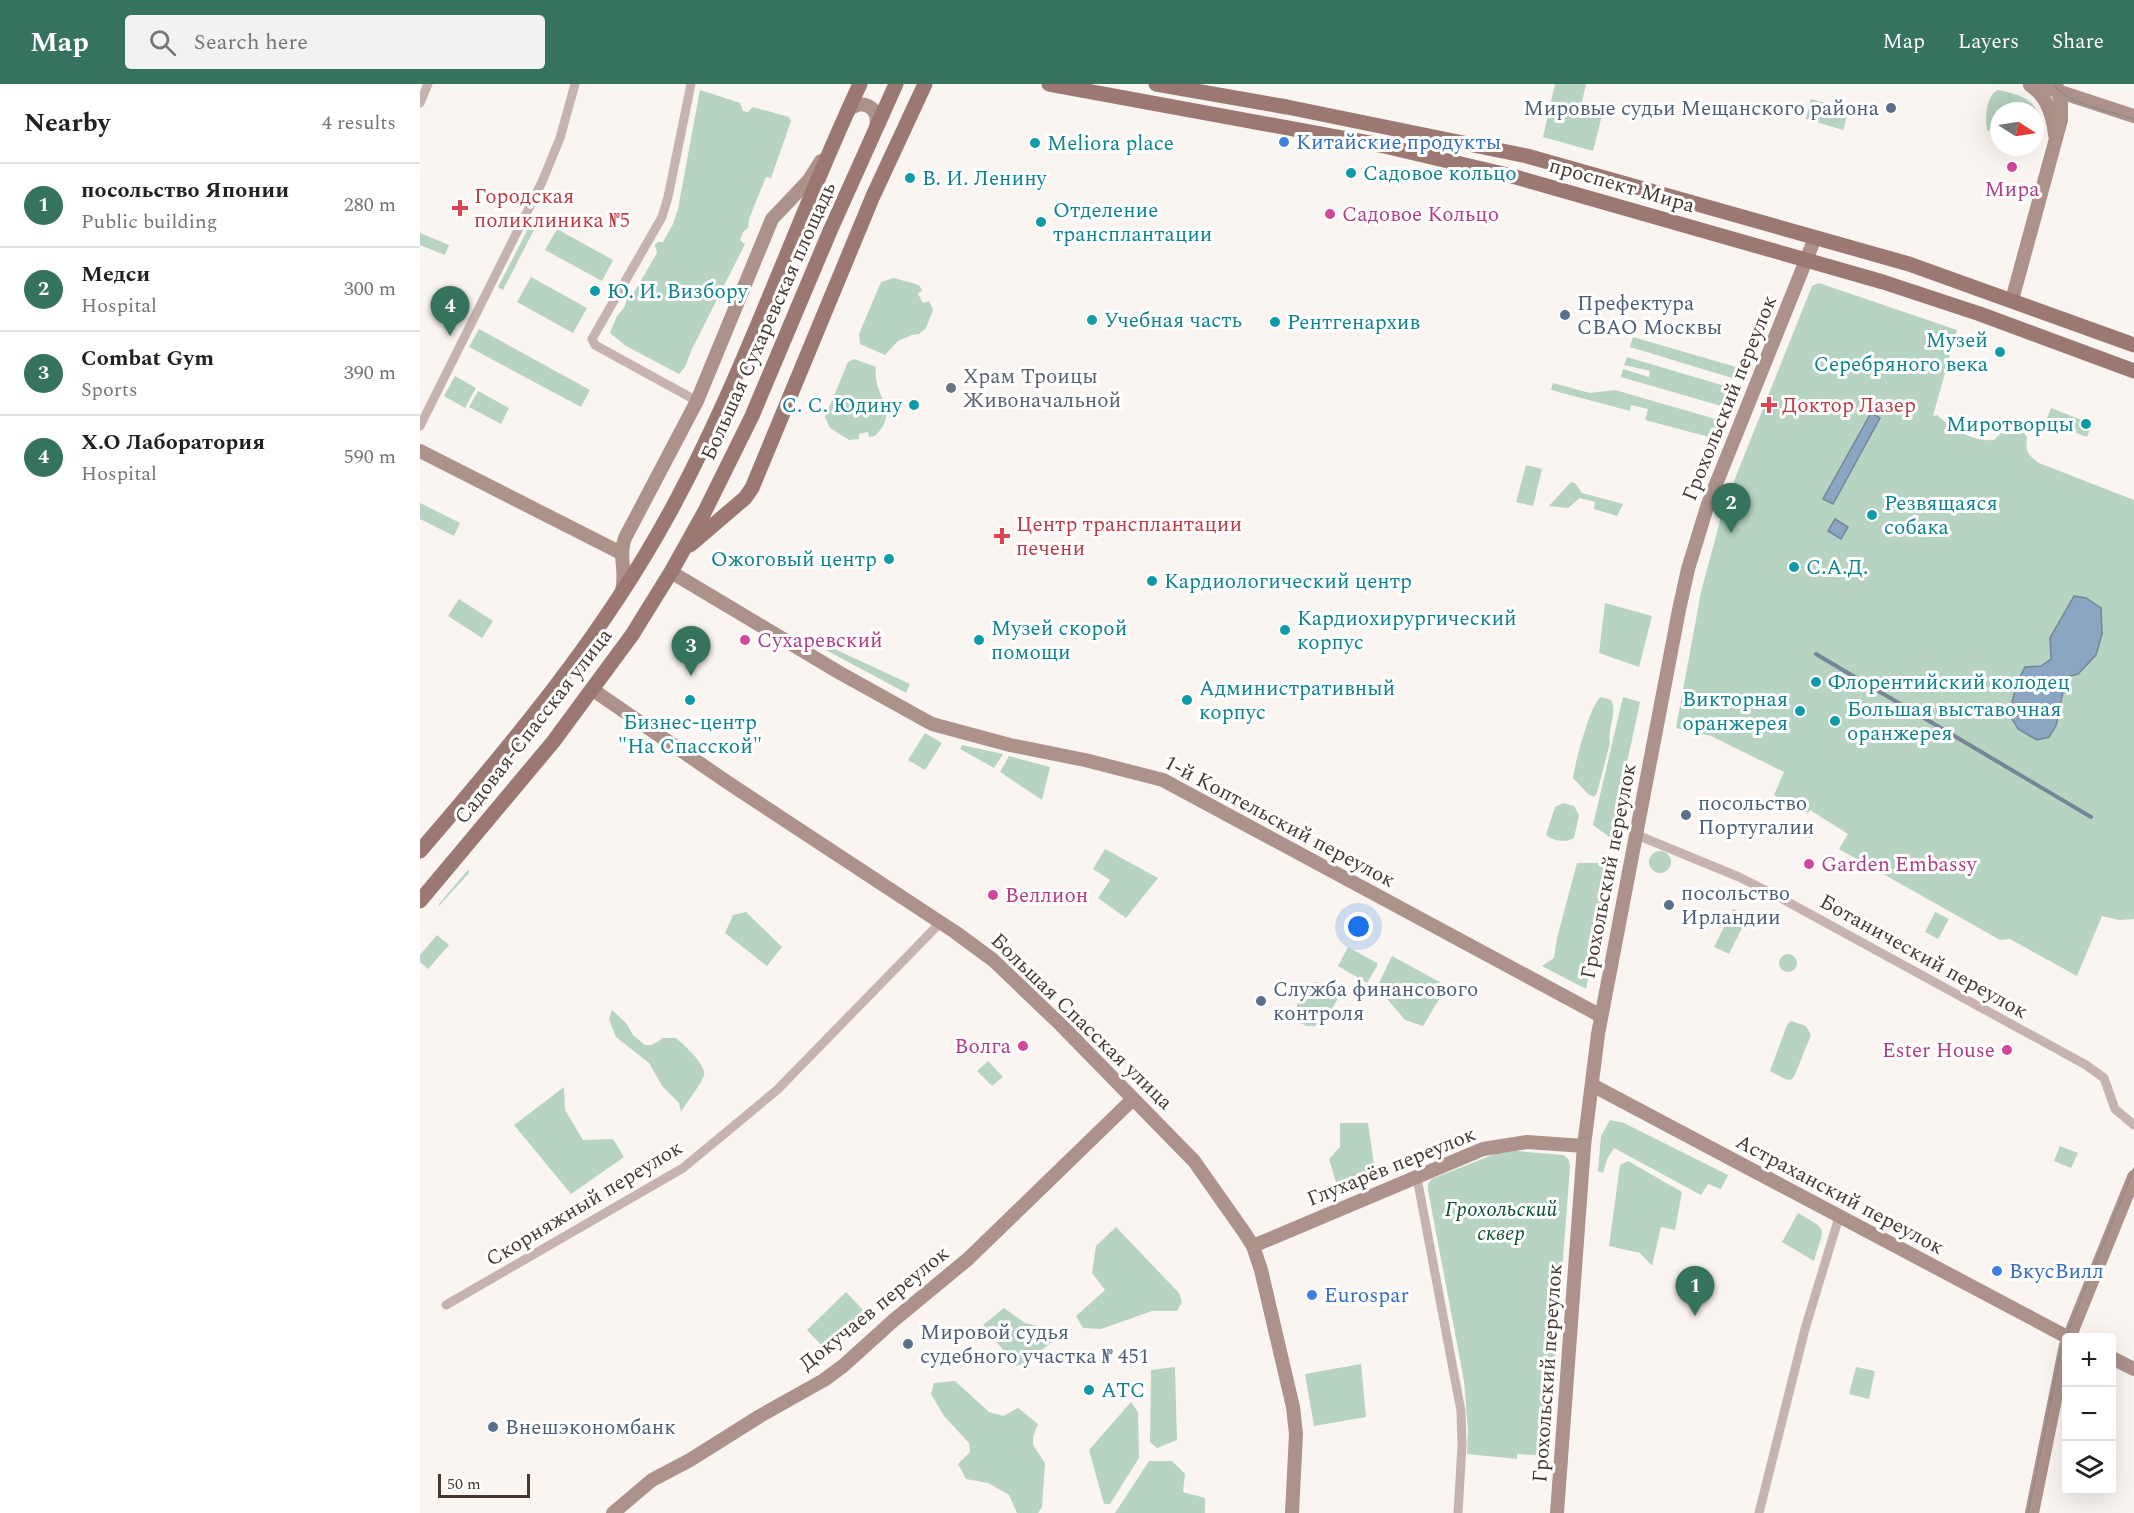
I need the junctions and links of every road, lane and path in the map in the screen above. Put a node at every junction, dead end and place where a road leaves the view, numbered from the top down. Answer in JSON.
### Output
{"nodes":[{"id":1,"x":428,"y":84,"type":"edge"},
{"id":2,"x":575,"y":84,"type":"edge"},
{"id":3,"x":691,"y":84,"type":"edge"},
{"id":4,"x":860,"y":84,"type":"edge"},
{"id":5,"x":896,"y":84,"type":"edge"},
{"id":6,"x":925,"y":84,"type":"edge"},
{"id":7,"x":1049,"y":84,"type":"edge"},
{"id":8,"x":1156,"y":84,"type":"edge"},
{"id":9,"x":2029,"y":84,"type":"edge"},
{"id":10,"x":2036,"y":84,"type":"edge"},
{"id":11,"x":2057,"y":87,"type":"edge"},
{"id":12,"x":420,"y":103,"type":"edge"},
{"id":13,"x":846,"y":113,"type":"junction"},
{"id":14,"x":2134,"y":116,"type":"edge"},
{"id":15,"x":876,"y":127,"type":"junction"},
{"id":16,"x":833,"y":143,"type":"junction"},
{"id":17,"x":2055,"y":146,"type":"junction"},
{"id":18,"x":1815,"y":238,"type":"junction"},
{"id":19,"x":1807,"y":260,"type":"junction"},
{"id":20,"x":2012,"y":300,"type":"junction"},
{"id":21,"x":2134,"y":345,"type":"edge"},
{"id":22,"x":2134,"y":370,"type":"edge"},
{"id":23,"x":697,"y":401,"type":"junction"},
{"id":24,"x":420,"y":426,"type":"edge"},
{"id":25,"x":420,"y":451,"type":"edge"},
{"id":26,"x":683,"y":551,"type":"junction"},
{"id":27,"x":621,"y":553,"type":"junction"},
{"id":28,"x":642,"y":562,"type":"joint"},
{"id":29,"x":671,"y":572,"type":"junction"},
{"id":30,"x":621,"y":596,"type":"junction"},
{"id":31,"x":593,"y":690,"type":"junction"},
{"id":32,"x":1637,"y":835,"type":"junction"},
{"id":33,"x":420,"y":851,"type":"edge"},
{"id":34,"x":420,"y":901,"type":"edge"},
{"id":35,"x":940,"y":923,"type":"junction"},
{"id":36,"x":1601,"y":1016,"type":"junction"},
{"id":37,"x":1592,"y":1085,"type":"junction"},
{"id":38,"x":1133,"y":1099,"type":"junction"},
{"id":39,"x":2134,"y":1125,"type":"edge"},
{"id":40,"x":1584,"y":1146,"type":"junction"},
{"id":41,"x":2134,"y":1177,"type":"edge"},
{"id":42,"x":1417,"y":1178,"type":"junction"},
{"id":43,"x":1839,"y":1217,"type":"junction"},
{"id":44,"x":1253,"y":1246,"type":"junction"},
{"id":45,"x":446,"y":1305,"type":"dead end"},
{"id":46,"x":2071,"y":1333,"type":"edge"},
{"id":47,"x":2062,"y":1334,"type":"edge"},
{"id":48,"x":2116,"y":1360,"type":"edge"},
{"id":49,"x":2062,"y":1369,"type":"edge"},
{"id":50,"x":2134,"y":1369,"type":"edge"},
{"id":51,"x":614,"y":1513,"type":"edge"},
{"id":52,"x":1292,"y":1513,"type":"edge"},
{"id":53,"x":1458,"y":1513,"type":"edge"},
{"id":54,"x":1557,"y":1513,"type":"edge"},
{"id":55,"x":1759,"y":1513,"type":"edge"},
{"id":56,"x":2032,"y":1513,"type":"edge"}],
"edges":[{"from":1,"to":12,"type":"street"},
{"from":2,"to":24,"type":"street"},
{"from":3,"to":23,"type":"street"},
{"from":4,"to":13,"type":"main road","name":"Большая Сухаревская площадь"},
{"from":5,"to":15,"type":"main road","name":"Большая Сухаревская площадь"},
{"from":6,"to":26,"type":"main road"},
{"from":7,"to":19,"type":"main road","name":"проспект Мира"},
{"from":8,"to":18,"type":"main road","name":"проспект Мира"},
{"from":9,"to":17,"type":"street"},
{"from":10,"to":11,"type":"street"},
{"from":11,"to":14,"type":"street"},
{"from":11,"to":17,"type":"street"},
{"from":13,"to":15,"type":"street"},
{"from":13,"to":16,"type":"main road","name":"Большая Сухаревская площадь"},
{"from":15,"to":26,"type":"main road","name":"Большая Сухаревская площадь"},
{"from":16,"to":23,"type":"street"},
{"from":16,"to":28,"type":"main road","name":"Большая Сухаревская площадь"},
{"from":17,"to":20,"type":"street"},
{"from":18,"to":19,"type":"street","name":"Грохольский переулок"},
{"from":18,"to":20,"type":"main road","name":"проспект Мира"},
{"from":19,"to":22,"type":"main road","name":"проспект Мира"},
{"from":19,"to":32,"type":"street","name":"Грохольский переулок"},
{"from":20,"to":21,"type":"main road","name":"проспект Мира"},
{"from":23,"to":27,"type":"street"},
{"from":25,"to":27,"type":"street"},
{"from":26,"to":29,"type":"main road","name":"Большая Сухаревская площадь"},
{"from":27,"to":30,"type":"street"},
{"from":28,"to":30,"type":"main road","name":"Садовая-Спасская улица"},
{"from":29,"to":31,"type":"main road","name":"Садовая-Спасская улица"},
{"from":29,"to":36,"type":"street","name":"1-й Коптельский переулок"},
{"from":30,"to":33,"type":"main road","name":"Садовая-Спасская улица"},
{"from":31,"to":34,"type":"main road","name":"Садовая-Спасская улица"},
{"from":31,"to":35,"type":"street","name":"Большая Спасская улица"},
{"from":32,"to":36,"type":"street","name":"Грохольский переулок"},
{"from":32,"to":39,"type":"street","name":"Ботанический переулок"},
{"from":35,"to":38,"type":"street","name":"Большая Спасская улица"},
{"from":35,"to":45,"type":"street","name":"Скорняжный переулок"},
{"from":36,"to":37,"type":"street","name":"Грохольский переулок"},
{"from":37,"to":40,"type":"street","name":"Грохольский переулок"},
{"from":37,"to":43,"type":"street","name":"Астраханский переулок"},
{"from":38,"to":44,"type":"street","name":"Большая Спасская улица"},
{"from":38,"to":51,"type":"street","name":"Докучаев переулок"},
{"from":40,"to":42,"type":"street","name":"Глухарёв переулок"},
{"from":40,"to":54,"type":"street","name":"Грохольский переулок"},
{"from":41,"to":46,"type":"street"},
{"from":42,"to":44,"type":"street","name":"Глухарёв переулок"},
{"from":42,"to":53,"type":"street"},
{"from":43,"to":47,"type":"street","name":"Астраханский переулок"},
{"from":43,"to":55,"type":"street"},
{"from":44,"to":52,"type":"street","name":"Большая Спасская улица"},
{"from":48,"to":50,"type":"street"},
{"from":49,"to":56,"type":"street"}]}
